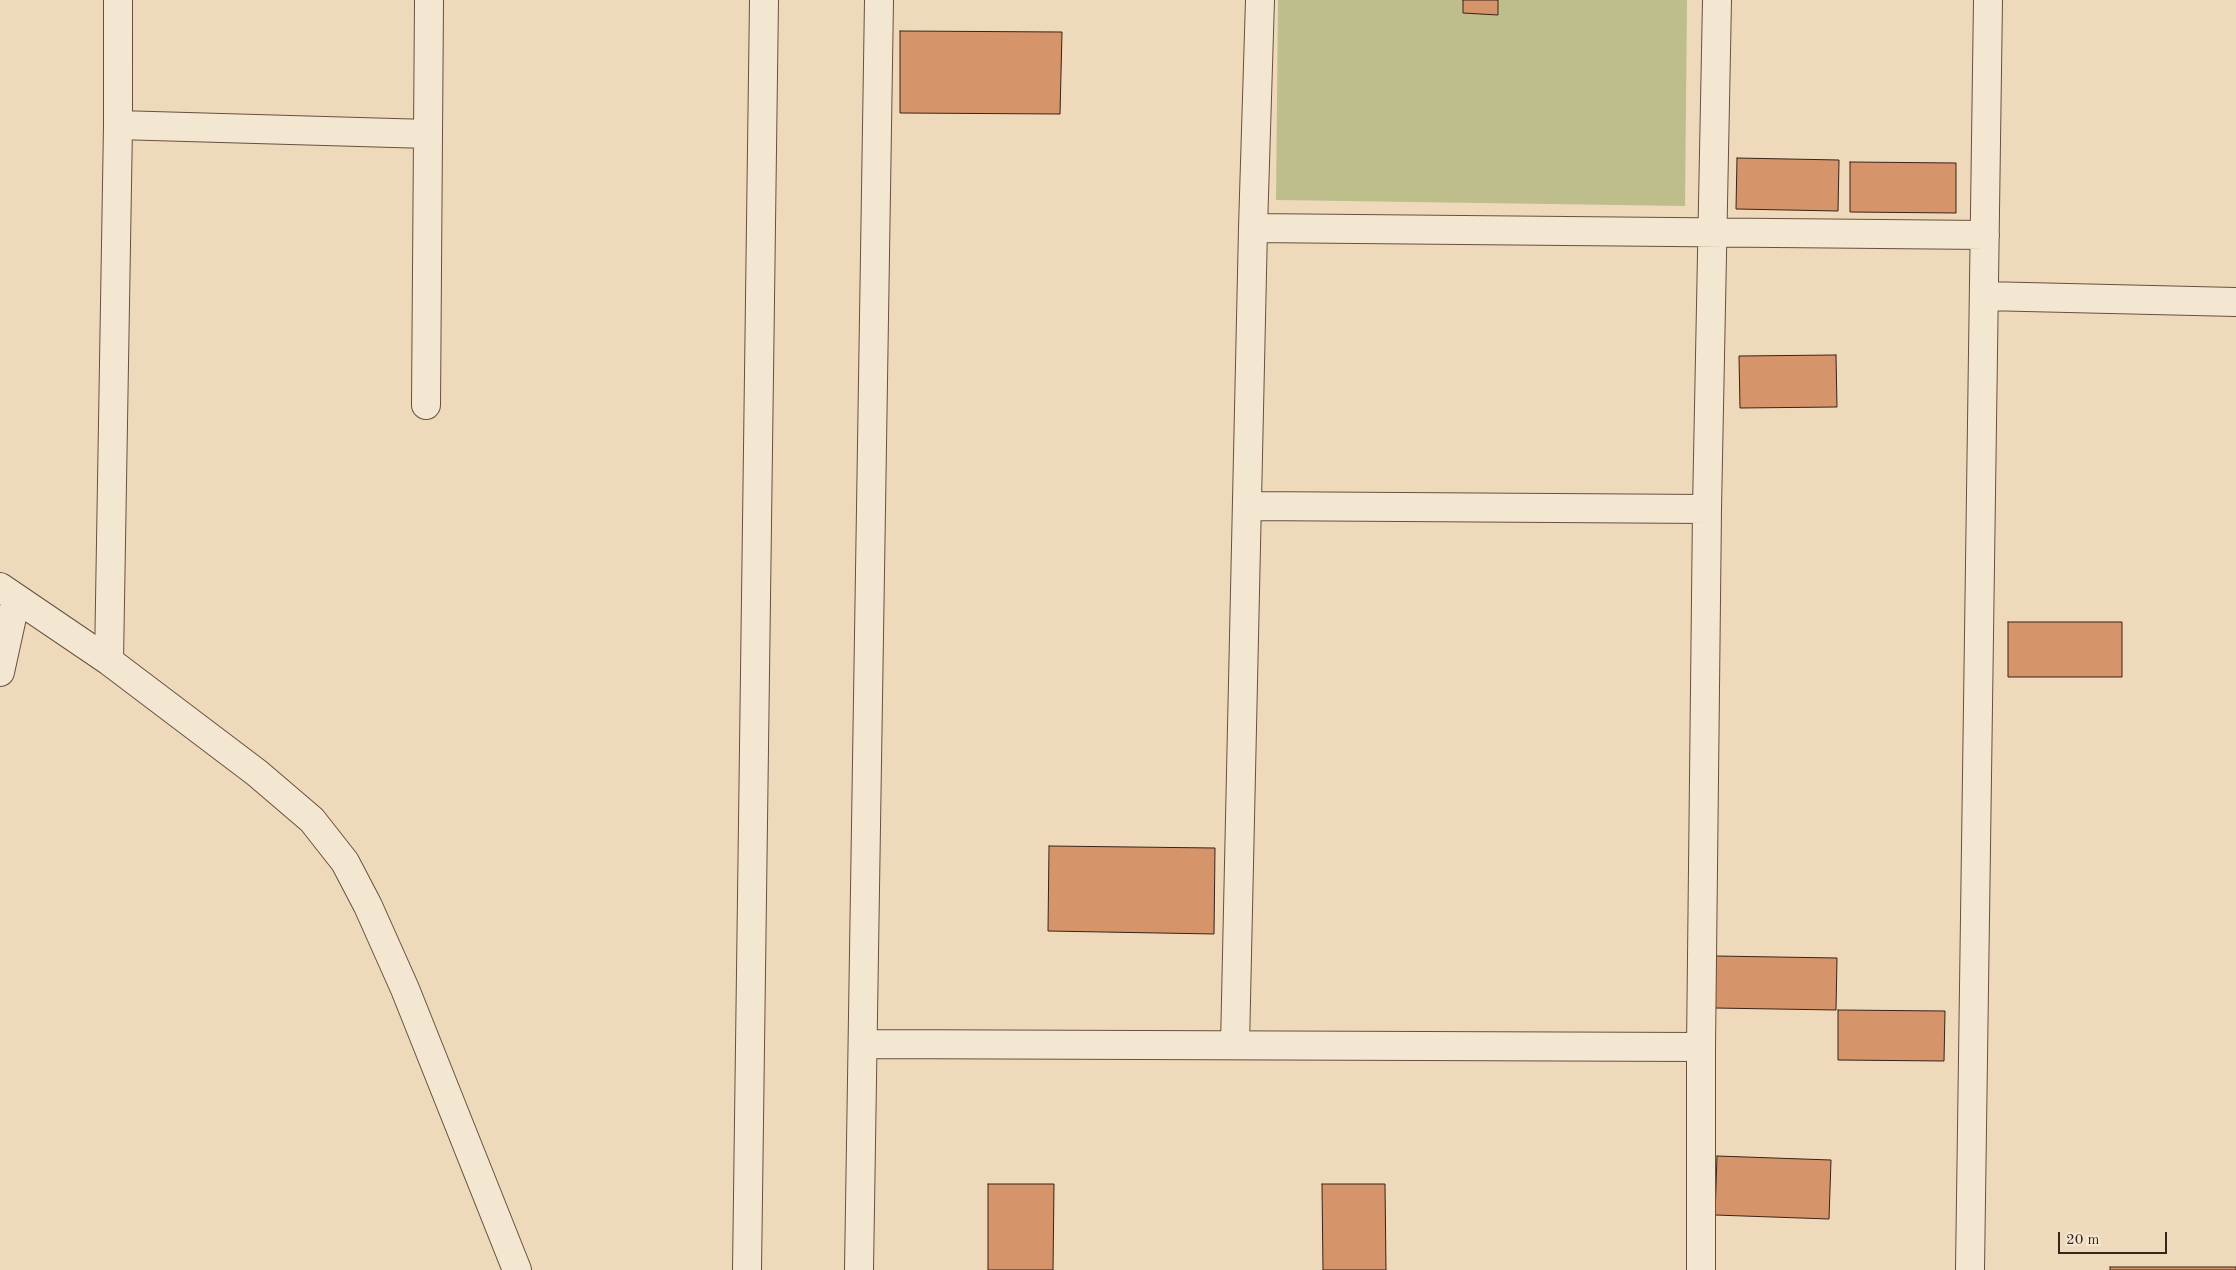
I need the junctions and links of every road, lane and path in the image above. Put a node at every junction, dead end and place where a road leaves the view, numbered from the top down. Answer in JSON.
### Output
{"nodes":[{"id":1,"x":118,"y":0,"type":"edge"},
{"id":2,"x":429,"y":0,"type":"edge"},
{"id":3,"x":764,"y":0,"type":"edge"},
{"id":4,"x":879,"y":0,"type":"edge"},
{"id":5,"x":1260,"y":0,"type":"edge"},
{"id":6,"x":1717,"y":0,"type":"edge"},
{"id":7,"x":1988,"y":0,"type":"edge"},
{"id":8,"x":118,"y":125,"type":"junction"},
{"id":9,"x":428,"y":134,"type":"junction"},
{"id":10,"x":1253,"y":228,"type":"junction"},
{"id":11,"x":1714,"y":232,"type":"junction"},
{"id":12,"x":1985,"y":235,"type":"junction"},
{"id":13,"x":1984,"y":296,"type":"junction"},
{"id":14,"x":2236,"y":302,"type":"edge"},
{"id":15,"x":426,"y":404,"type":"dead end"},
{"id":16,"x":1248,"y":506,"type":"junction"},
{"id":17,"x":1707,"y":509,"type":"junction"},
{"id":18,"x":8,"y":593,"type":"edge"},
{"id":19,"x":109,"y":662,"type":"junction"},
{"id":20,"x":0,"y":672,"type":"edge"},
{"id":21,"x":862,"y":1044,"type":"junction"},
{"id":22,"x":1235,"y":1045,"type":"junction"},
{"id":23,"x":1701,"y":1047,"type":"junction"},
{"id":24,"x":517,"y":1270,"type":"edge"},
{"id":25,"x":747,"y":1270,"type":"edge"},
{"id":26,"x":859,"y":1270,"type":"edge"},
{"id":27,"x":1701,"y":1270,"type":"edge"},
{"id":28,"x":1970,"y":1270,"type":"edge"}],
"edges":[{"from":1,"to":8,"type":"street"},
{"from":2,"to":9,"type":"street"},
{"from":3,"to":25,"type":"street"},
{"from":4,"to":21,"type":"street"},
{"from":5,"to":10,"type":"street"},
{"from":6,"to":11,"type":"street"},
{"from":7,"to":12,"type":"street"},
{"from":8,"to":9,"type":"street"},
{"from":8,"to":19,"type":"street"},
{"from":9,"to":15,"type":"street"},
{"from":10,"to":11,"type":"street"},
{"from":10,"to":16,"type":"street"},
{"from":11,"to":12,"type":"street"},
{"from":11,"to":17,"type":"street"},
{"from":12,"to":13,"type":"street"},
{"from":13,"to":14,"type":"street"},
{"from":13,"to":28,"type":"street"},
{"from":16,"to":17,"type":"street"},
{"from":16,"to":22,"type":"street"},
{"from":17,"to":23,"type":"street"},
{"from":18,"to":19,"type":"street"},
{"from":18,"to":20,"type":"street"},
{"from":19,"to":24,"type":"street"},
{"from":21,"to":22,"type":"street"},
{"from":21,"to":26,"type":"street"},
{"from":22,"to":23,"type":"street"},
{"from":23,"to":27,"type":"street"}]}
